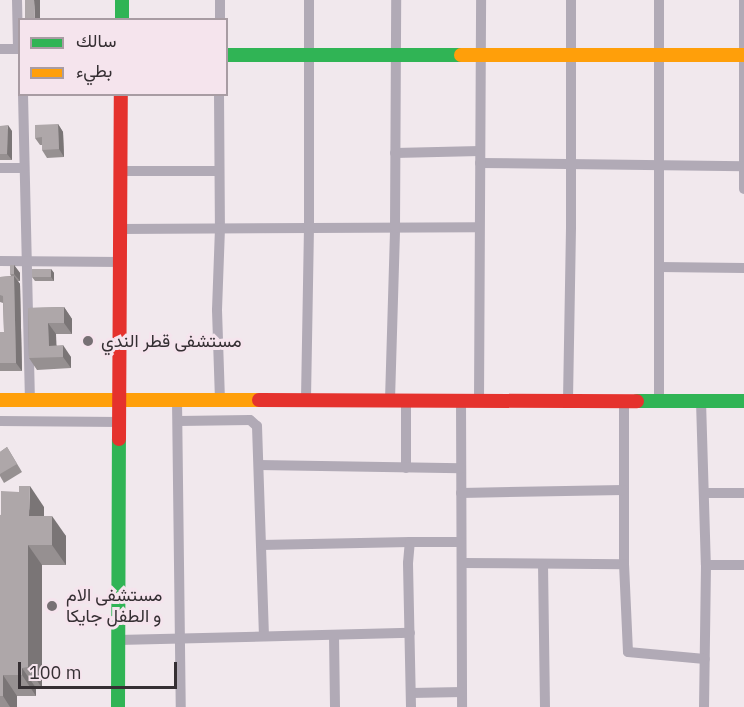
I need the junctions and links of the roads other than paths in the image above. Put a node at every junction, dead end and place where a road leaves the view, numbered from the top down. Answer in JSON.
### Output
{"nodes":[{"id":1,"x":17,"y":0,"type":"edge"},
{"id":2,"x":122,"y":0,"type":"edge"},
{"id":3,"x":220,"y":0,"type":"edge"},
{"id":4,"x":309,"y":0,"type":"edge"},
{"id":5,"x":396,"y":0,"type":"edge"},
{"id":6,"x":481,"y":0,"type":"edge"},
{"id":7,"x":571,"y":0,"type":"edge"},
{"id":8,"x":659,"y":0,"type":"edge"},
{"id":9,"x":744,"y":0,"type":"edge"},
{"id":10,"x":122,"y":18,"type":"edge"},
{"id":11,"x":220,"y":18,"type":"edge"},
{"id":12,"x":18,"y":24,"type":"edge"},
{"id":13,"x":0,"y":49,"type":"edge"},
{"id":14,"x":18,"y":49,"type":"edge"},
{"id":15,"x":744,"y":53,"type":"edge"},
{"id":16,"x":228,"y":55,"type":"edge"},
{"id":17,"x":481,"y":55,"type":"junction"},
{"id":18,"x":571,"y":55,"type":"junction"},
{"id":19,"x":659,"y":55,"type":"junction"},
{"id":20,"x":309,"y":56,"type":"junction"},
{"id":21,"x":395,"y":56,"type":"junction"},
{"id":22,"x":744,"y":62,"type":"edge"},
{"id":23,"x":23,"y":96,"type":"edge"},
{"id":24,"x":121,"y":96,"type":"edge"},
{"id":25,"x":219,"y":96,"type":"edge"},
{"id":26,"x":480,"y":151,"type":"junction"},
{"id":27,"x":395,"y":153,"type":"junction"},
{"id":28,"x":480,"y":163,"type":"junction"},
{"id":29,"x":571,"y":163,"type":"junction"},
{"id":30,"x":659,"y":164,"type":"junction"},
{"id":31,"x":744,"y":166,"type":"edge"},
{"id":32,"x":0,"y":168,"type":"edge"},
{"id":33,"x":24,"y":168,"type":"junction"},
{"id":34,"x":121,"y":171,"type":"junction"},
{"id":35,"x":219,"y":171,"type":"junction"},
{"id":36,"x":744,"y":189,"type":"edge"},
{"id":37,"x":479,"y":227,"type":"junction"},
{"id":38,"x":220,"y":228,"type":"junction"},
{"id":39,"x":309,"y":228,"type":"junction"},
{"id":40,"x":395,"y":228,"type":"junction"},
{"id":41,"x":121,"y":229,"type":"junction"},
{"id":42,"x":0,"y":261,"type":"edge"},
{"id":43,"x":26,"y":261,"type":"junction"},
{"id":44,"x":121,"y":262,"type":"junction"},
{"id":45,"x":659,"y":267,"type":"junction"},
{"id":46,"x":744,"y":267,"type":"edge"},
{"id":47,"x":220,"y":399,"type":"junction"},
{"id":48,"x":306,"y":399,"type":"junction"},
{"id":49,"x":461,"y":399,"type":"junction"},
{"id":50,"x":0,"y":400,"type":"edge"},
{"id":51,"x":30,"y":400,"type":"junction"},
{"id":52,"x":120,"y":400,"type":"junction"},
{"id":53,"x":177,"y":400,"type":"junction"},
{"id":54,"x":390,"y":400,"type":"junction"},
{"id":55,"x":406,"y":400,"type":"junction"},
{"id":56,"x":479,"y":400,"type":"junction"},
{"id":57,"x":568,"y":400,"type":"junction"},
{"id":58,"x":624,"y":400,"type":"junction"},
{"id":59,"x":658,"y":401,"type":"junction"},
{"id":60,"x":701,"y":401,"type":"junction"},
{"id":61,"x":744,"y":401,"type":"edge"},
{"id":62,"x":0,"y":421,"type":"edge"},
{"id":63,"x":179,"y":421,"type":"junction"},
{"id":64,"x":120,"y":422,"type":"junction"},
{"id":65,"x":259,"y":465,"type":"junction"},
{"id":66,"x":406,"y":468,"type":"junction"},
{"id":67,"x":461,"y":468,"type":"junction"},
{"id":68,"x":623,"y":490,"type":"junction"},
{"id":69,"x":461,"y":493,"type":"junction"},
{"id":70,"x":704,"y":493,"type":"junction"},
{"id":71,"x":744,"y":493,"type":"edge"},
{"id":72,"x":410,"y":542,"type":"junction"},
{"id":73,"x":461,"y":542,"type":"junction"},
{"id":74,"x":261,"y":544,"type":"junction"},
{"id":75,"x":462,"y":563,"type":"junction"},
{"id":76,"x":543,"y":564,"type":"junction"},
{"id":77,"x":624,"y":564,"type":"junction"},
{"id":78,"x":706,"y":565,"type":"junction"},
{"id":79,"x":744,"y":565,"type":"edge"},
{"id":80,"x":410,"y":633,"type":"junction"},
{"id":81,"x":334,"y":635,"type":"junction"},
{"id":82,"x":264,"y":636,"type":"junction"},
{"id":83,"x":181,"y":638,"type":"junction"},
{"id":84,"x":118,"y":640,"type":"junction"},
{"id":85,"x":705,"y":659,"type":"junction"},
{"id":86,"x":462,"y":692,"type":"junction"},
{"id":87,"x":411,"y":693,"type":"junction"},
{"id":88,"x":118,"y":707,"type":"edge"},
{"id":89,"x":181,"y":707,"type":"edge"},
{"id":90,"x":335,"y":707,"type":"edge"},
{"id":91,"x":411,"y":707,"type":"edge"},
{"id":92,"x":462,"y":707,"type":"edge"},
{"id":93,"x":546,"y":707,"type":"edge"},
{"id":94,"x":705,"y":707,"type":"edge"}],
"edges":[{"from":1,"to":12,"type":"street"},
{"from":2,"to":10,"type":"main road"},
{"from":3,"to":11,"type":"street"},
{"from":4,"to":20,"type":"street"},
{"from":5,"to":21,"type":"street"},
{"from":6,"to":17,"type":"street"},
{"from":7,"to":18,"type":"street"},
{"from":8,"to":19,"type":"street"},
{"from":9,"to":15,"type":"street"},
{"from":13,"to":14,"type":"street"},
{"from":15,"to":19,"type":"main road"},
{"from":16,"to":20,"type":"main road"},
{"from":17,"to":18,"type":"main road"},
{"from":17,"to":21,"type":"main road"},
{"from":17,"to":26,"type":"street"},
{"from":18,"to":19,"type":"main road"},
{"from":18,"to":29,"type":"street"},
{"from":19,"to":30,"type":"street"},
{"from":20,"to":21,"type":"main road"},
{"from":20,"to":39,"type":"street"},
{"from":21,"to":27,"type":"street"},
{"from":22,"to":31,"type":"street"},
{"from":23,"to":33,"type":"street"},
{"from":24,"to":34,"type":"main road"},
{"from":25,"to":35,"type":"street"},
{"from":26,"to":27,"type":"street"},
{"from":26,"to":28,"type":"street"},
{"from":27,"to":40,"type":"street"},
{"from":28,"to":29,"type":"street"},
{"from":28,"to":37,"type":"street"},
{"from":29,"to":30,"type":"street"},
{"from":29,"to":57,"type":"street"},
{"from":30,"to":31,"type":"street"},
{"from":30,"to":45,"type":"street"},
{"from":31,"to":36,"type":"street"},
{"from":32,"to":33,"type":"street"},
{"from":33,"to":43,"type":"street"},
{"from":34,"to":35,"type":"street"},
{"from":34,"to":41,"type":"main road"},
{"from":35,"to":38,"type":"street"},
{"from":37,"to":40,"type":"street"},
{"from":37,"to":56,"type":"street"},
{"from":38,"to":39,"type":"street"},
{"from":38,"to":41,"type":"street"},
{"from":38,"to":47,"type":"street"},
{"from":39,"to":40,"type":"street"},
{"from":39,"to":48,"type":"street"},
{"from":40,"to":54,"type":"street"},
{"from":41,"to":44,"type":"main road"},
{"from":42,"to":43,"type":"street"},
{"from":43,"to":44,"type":"street"},
{"from":43,"to":51,"type":"street"},
{"from":44,"to":52,"type":"main road"},
{"from":45,"to":46,"type":"street"},
{"from":45,"to":59,"type":"street"},
{"from":47,"to":48,"type":"main road"},
{"from":47,"to":53,"type":"main road"},
{"from":48,"to":54,"type":"main road"},
{"from":49,"to":55,"type":"main road"},
{"from":49,"to":56,"type":"main road"},
{"from":49,"to":67,"type":"street"},
{"from":50,"to":51,"type":"main road"},
{"from":51,"to":52,"type":"main road"},
{"from":52,"to":53,"type":"main road"},
{"from":52,"to":64,"type":"main road"},
{"from":53,"to":63,"type":"street"},
{"from":54,"to":55,"type":"main road"},
{"from":55,"to":66,"type":"street"},
{"from":56,"to":57,"type":"main road"},
{"from":57,"to":58,"type":"main road"},
{"from":58,"to":59,"type":"main road"},
{"from":58,"to":68,"type":"street"},
{"from":59,"to":60,"type":"main road"},
{"from":60,"to":61,"type":"main road"},
{"from":60,"to":70,"type":"street"},
{"from":62,"to":64,"type":"street"},
{"from":63,"to":65,"type":"street"},
{"from":63,"to":83,"type":"street"},
{"from":64,"to":84,"type":"main road"},
{"from":65,"to":66,"type":"street"},
{"from":65,"to":74,"type":"street"},
{"from":66,"to":67,"type":"street"},
{"from":67,"to":69,"type":"street"},
{"from":68,"to":69,"type":"street"},
{"from":68,"to":77,"type":"street"},
{"from":69,"to":73,"type":"street"},
{"from":70,"to":71,"type":"street"},
{"from":70,"to":78,"type":"street"},
{"from":72,"to":73,"type":"street"},
{"from":72,"to":74,"type":"street"},
{"from":72,"to":80,"type":"street"},
{"from":73,"to":75,"type":"street"},
{"from":74,"to":82,"type":"street"},
{"from":75,"to":76,"type":"street"},
{"from":75,"to":86,"type":"street"},
{"from":76,"to":77,"type":"street"},
{"from":76,"to":93,"type":"street"},
{"from":77,"to":85,"type":"street"},
{"from":78,"to":79,"type":"street"},
{"from":78,"to":85,"type":"street"},
{"from":80,"to":81,"type":"street"},
{"from":80,"to":87,"type":"street"},
{"from":81,"to":82,"type":"street"},
{"from":81,"to":90,"type":"street"},
{"from":82,"to":83,"type":"street"},
{"from":83,"to":84,"type":"street"},
{"from":83,"to":89,"type":"street"},
{"from":84,"to":88,"type":"main road"},
{"from":85,"to":94,"type":"street"},
{"from":86,"to":87,"type":"street"},
{"from":86,"to":92,"type":"street"},
{"from":87,"to":91,"type":"street"}]}
